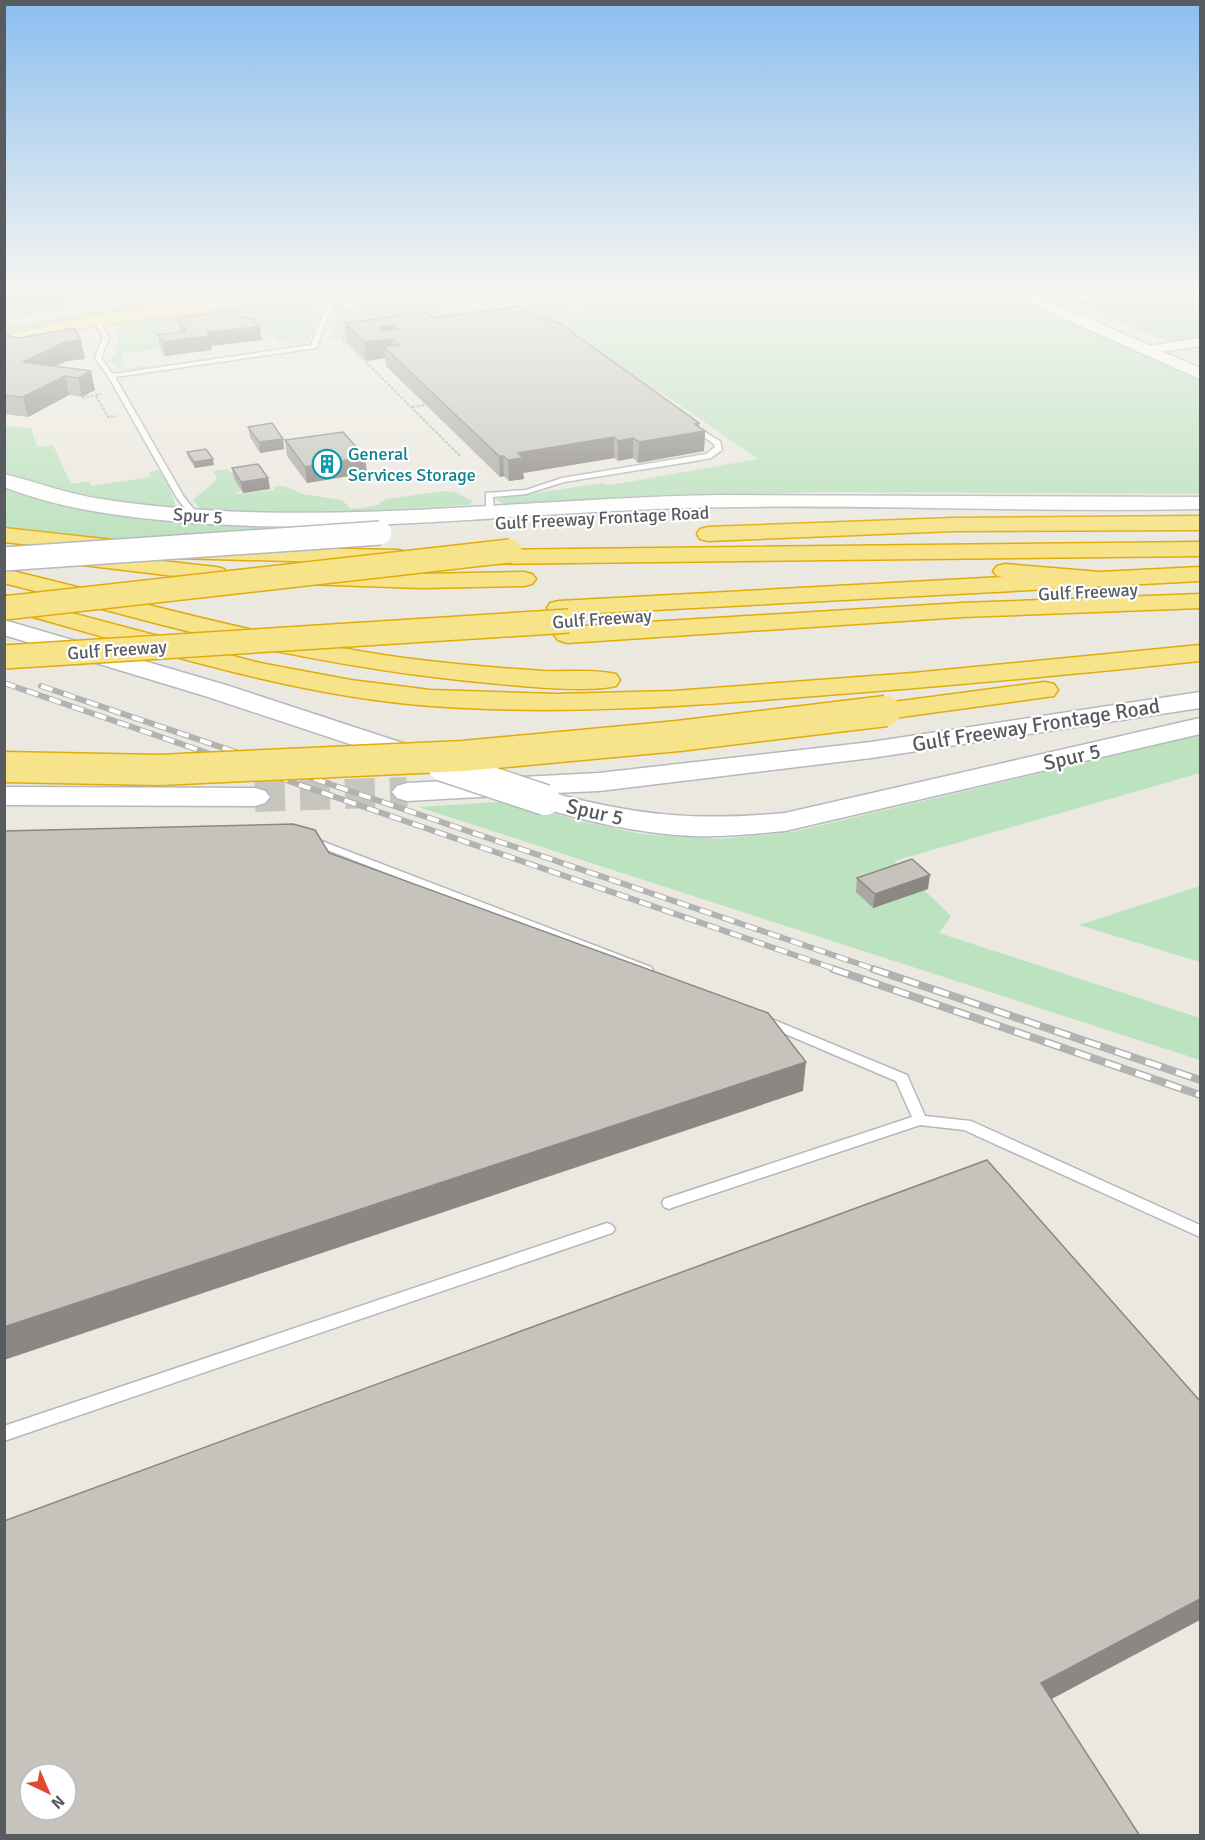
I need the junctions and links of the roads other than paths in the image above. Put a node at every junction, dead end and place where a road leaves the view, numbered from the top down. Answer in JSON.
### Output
{"nodes":[{"id":1,"x":119,"y":375,"type":"edge"},
{"id":2,"x":111,"y":376,"type":"joint"},
{"id":3,"x":682,"y":419,"type":"edge"},
{"id":4,"x":4,"y":480,"type":"edge"},
{"id":5,"x":936,"y":502,"type":"junction"},
{"id":6,"x":1200,"y":503,"type":"edge"},
{"id":7,"x":490,"y":511,"type":"junction"},
{"id":8,"x":196,"y":517,"type":"junction"},
{"id":9,"x":1200,"y":523,"type":"edge"},
{"id":10,"x":4,"y":535,"type":"edge"},
{"id":11,"x":4,"y":542,"type":"edge"},
{"id":12,"x":1200,"y":549,"type":"edge"},
{"id":13,"x":4,"y":559,"type":"edge"},
{"id":14,"x":1200,"y":574,"type":"edge"},
{"id":15,"x":4,"y":576,"type":"edge"},
{"id":16,"x":1099,"y":579,"type":"junction"},
{"id":17,"x":1200,"y":587,"type":"edge"},
{"id":18,"x":1200,"y":601,"type":"edge"},
{"id":19,"x":4,"y":602,"type":"edge"},
{"id":20,"x":4,"y":608,"type":"edge"},
{"id":21,"x":565,"y":622,"type":"junction"},
{"id":22,"x":4,"y":627,"type":"edge"},
{"id":23,"x":1200,"y":634,"type":"edge"},
{"id":24,"x":4,"y":642,"type":"edge"},
{"id":25,"x":1200,"y":653,"type":"edge"},
{"id":26,"x":4,"y":657,"type":"edge"},
{"id":27,"x":1200,"y":669,"type":"edge"},
{"id":28,"x":4,"y":671,"type":"edge"},
{"id":29,"x":1200,"y":700,"type":"edge"},
{"id":30,"x":1200,"y":726,"type":"edge"},
{"id":31,"x":4,"y":767,"type":"edge"},
{"id":32,"x":407,"y":792,"type":"tunnel mouth"},
{"id":33,"x":4,"y":796,"type":"edge"},
{"id":34,"x":255,"y":797,"type":"tunnel mouth"},
{"id":35,"x":297,"y":835,"type":"edge"},
{"id":36,"x":660,"y":976,"type":"edge"},
{"id":37,"x":748,"y":1013,"type":"edge"},
{"id":38,"x":920,"y":1120,"type":"junction"},
{"id":39,"x":669,"y":1203,"type":"dead end"},
{"id":40,"x":607,"y":1228,"type":"dead end"},
{"id":41,"x":1200,"y":1231,"type":"edge"},
{"id":42,"x":4,"y":1434,"type":"edge"}],
"edges":[{"from":1,"to":2,"type":"lane"},
{"from":2,"to":8,"type":"lane"},
{"from":3,"to":7,"type":"lane"},
{"from":4,"to":8,"type":"main road","name":"Spur 5"},
{"from":5,"to":6,"type":"main road","name":"Gulf Freeway Frontage Road"},
{"from":5,"to":7,"type":"main road","name":"Spur 5"},
{"from":5,"to":13,"type":"main road","name":"Gulf Freeway Frontage Road","bridge":true},
{"from":7,"to":8,"type":"main road","name":"Spur 5"},
{"from":9,"to":20,"type":"highway","bridge":true},
{"from":10,"to":12,"type":"highway"},
{"from":11,"to":16,"type":"highway"},
{"from":14,"to":16,"type":"highway","name":"Gulf Freeway"},
{"from":15,"to":23,"type":"highway"},
{"from":16,"to":21,"type":"highway","name":"Gulf Freeway"},
{"from":17,"to":21,"type":"highway","name":"Gulf Freeway"},
{"from":18,"to":21,"type":"highway","name":"Gulf Freeway"},
{"from":19,"to":25,"type":"highway"},
{"from":21,"to":24,"type":"highway","name":"Gulf Freeway"},
{"from":21,"to":26,"type":"highway","name":"Gulf Freeway","bridge":true},
{"from":21,"to":28,"type":"highway","name":"Gulf Freeway"},
{"from":22,"to":30,"type":"main road","name":"Spur 5","bridge":true},
{"from":27,"to":31,"type":"highway","bridge":true},
{"from":29,"to":32,"type":"main road","name":"Gulf Freeway Frontage Road"},
{"from":33,"to":34,"type":"main road"},
{"from":35,"to":36,"type":"lane"},
{"from":37,"to":38,"type":"lane"},
{"from":38,"to":39,"type":"lane"},
{"from":38,"to":41,"type":"lane"},
{"from":40,"to":42,"type":"lane"}]}
